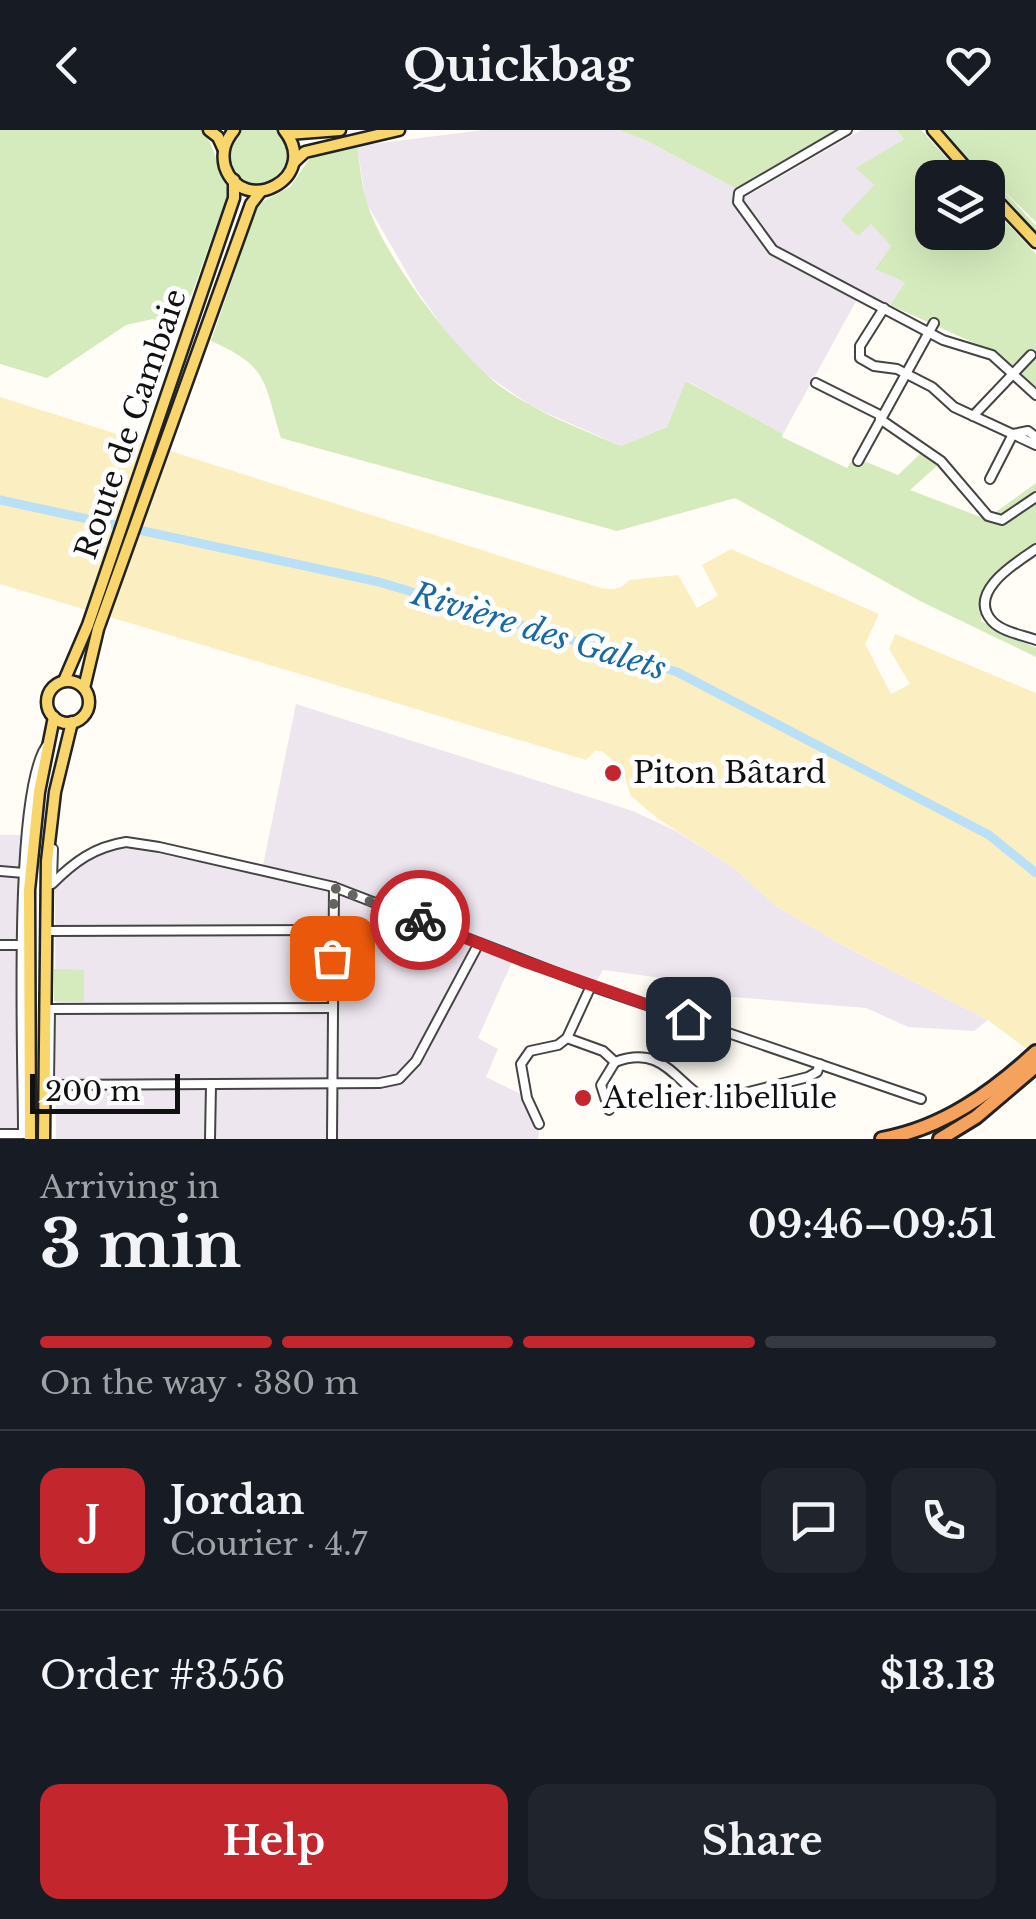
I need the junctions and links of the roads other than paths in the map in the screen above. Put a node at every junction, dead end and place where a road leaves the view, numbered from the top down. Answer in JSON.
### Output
{"nodes":[{"id":1,"x":209,"y":130,"type":"edge"},
{"id":2,"x":234,"y":130,"type":"edge"},
{"id":3,"x":340,"y":130,"type":"edge"},
{"id":4,"x":399,"y":130,"type":"edge"},
{"id":5,"x":847,"y":130,"type":"edge"},
{"id":6,"x":933,"y":130,"type":"edge"},
{"id":7,"x":286,"y":132,"type":"edge"},
{"id":8,"x":223,"y":152,"type":"junction"},
{"id":9,"x":959,"y":160,"type":"edge"},
{"id":10,"x":294,"y":162,"type":"junction"},
{"id":11,"x":234,"y":180,"type":"junction"},
{"id":12,"x":261,"y":191,"type":"junction"},
{"id":13,"x":1005,"y":209,"type":"edge"},
{"id":14,"x":1036,"y":242,"type":"edge"},
{"id":15,"x":884,"y":308,"type":"junction"},
{"id":16,"x":934,"y":323,"type":"dead end"},
{"id":17,"x":930,"y":332,"type":"junction"},
{"id":18,"x":1031,"y":355,"type":"dead end"},
{"id":19,"x":905,"y":373,"type":"junction"},
{"id":20,"x":1014,"y":373,"type":"junction"},
{"id":21,"x":816,"y":383,"type":"dead end"},
{"id":22,"x":1036,"y":396,"type":"edge"},
{"id":23,"x":973,"y":416,"type":"junction"},
{"id":24,"x":881,"y":418,"type":"junction"},
{"id":25,"x":161,"y":433,"type":"junction"},
{"id":26,"x":1014,"y":434,"type":"junction"},
{"id":27,"x":1036,"y":437,"type":"edge"},
{"id":28,"x":1036,"y":445,"type":"edge"},
{"id":29,"x":858,"y":462,"type":"dead end"},
{"id":30,"x":990,"y":480,"type":"dead end"},
{"id":31,"x":1036,"y":497,"type":"edge"},
{"id":32,"x":1036,"y":549,"type":"edge"},
{"id":33,"x":93,"y":627,"type":"junction"},
{"id":34,"x":1036,"y":640,"type":"edge"},
{"id":35,"x":64,"y":681,"type":"junction"},
{"id":36,"x":84,"y":688,"type":"junction"},
{"id":37,"x":54,"y":717,"type":"junction"},
{"id":38,"x":72,"y":722,"type":"junction"},
{"id":39,"x":48,"y":744,"type":"junction"},
{"id":40,"x":64,"y":748,"type":"junction"},
{"id":41,"x":52,"y":867,"type":"junction"},
{"id":42,"x":66,"y":870,"type":"junction"},
{"id":43,"x":0,"y":871,"type":"edge"},
{"id":44,"x":24,"y":873,"type":"junction"},
{"id":45,"x":52,"y":884,"type":"junction"},
{"id":46,"x":334,"y":888,"type":"junction"},
{"id":47,"x":50,"y":930,"type":"junction"},
{"id":48,"x":332,"y":930,"type":"junction"},
{"id":49,"x":479,"y":942,"type":"junction"},
{"id":50,"x":0,"y":944,"type":"edge"},
{"id":51,"x":23,"y":945,"type":"junction"},
{"id":52,"x":591,"y":986,"type":"junction"},
{"id":53,"x":332,"y":1008,"type":"junction"},
{"id":54,"x":50,"y":1009,"type":"junction"},
{"id":55,"x":568,"y":1038,"type":"junction"},
{"id":56,"x":1036,"y":1052,"type":"edge"},
{"id":57,"x":615,"y":1062,"type":"junction"},
{"id":58,"x":820,"y":1064,"type":"junction"},
{"id":59,"x":1036,"y":1066,"type":"edge"},
{"id":60,"x":1019,"y":1075,"type":"junction"},
{"id":61,"x":50,"y":1085,"type":"junction"},
{"id":62,"x":211,"y":1085,"type":"junction"},
{"id":63,"x":332,"y":1085,"type":"junction"},
{"id":64,"x":920,"y":1099,"type":"dead end"},
{"id":65,"x":609,"y":1110,"type":"dead end"},
{"id":66,"x":538,"y":1124,"type":"dead end"},
{"id":67,"x":0,"y":1134,"type":"edge"},
{"id":68,"x":28,"y":1137,"type":"edge"},
{"id":69,"x":44,"y":1138,"type":"edge"},
{"id":70,"x":210,"y":1139,"type":"edge"},
{"id":71,"x":332,"y":1139,"type":"edge"},
{"id":72,"x":882,"y":1139,"type":"edge"},
{"id":73,"x":940,"y":1139,"type":"edge"}],
"edges":[{"from":1,"to":8,"type":"main road"},
{"from":2,"to":8,"type":"main road"},
{"from":3,"to":7,"type":"main road"},
{"from":4,"to":10,"type":"main road","name":"Route de Cambaie"},
{"from":5,"to":15,"type":"street"},
{"from":6,"to":9,"type":"main road"},
{"from":7,"to":10,"type":"main road"},
{"from":8,"to":11,"type":"main road"},
{"from":10,"to":12,"type":"main road","name":"Route de Cambaie"},
{"from":11,"to":12,"type":"main road"},
{"from":11,"to":25,"type":"main road","name":"Route de Cambaie"},
{"from":12,"to":25,"type":"main road","name":"Route de Cambaie"},
{"from":13,"to":14,"type":"main road"},
{"from":15,"to":17,"type":"street"},
{"from":15,"to":19,"type":"street"},
{"from":16,"to":17,"type":"street"},
{"from":17,"to":19,"type":"street"},
{"from":17,"to":20,"type":"street"},
{"from":18,"to":20,"type":"street"},
{"from":19,"to":23,"type":"street"},
{"from":19,"to":24,"type":"street"},
{"from":20,"to":22,"type":"street"},
{"from":20,"to":23,"type":"street"},
{"from":21,"to":24,"type":"street"},
{"from":23,"to":26,"type":"street"},
{"from":24,"to":29,"type":"street"},
{"from":24,"to":31,"type":"street"},
{"from":25,"to":33,"type":"main road","name":"Route de Cambaie"},
{"from":26,"to":27,"type":"street"},
{"from":26,"to":28,"type":"street"},
{"from":26,"to":30,"type":"street"},
{"from":32,"to":34,"type":"street"},
{"from":33,"to":35,"type":"main road","name":"Route de Cambaie"},
{"from":33,"to":36,"type":"main road","name":"Route de Cambaie"},
{"from":35,"to":36,"type":"main road"},
{"from":35,"to":37,"type":"main road","name":"Route de Cambaie"},
{"from":36,"to":38,"type":"main road","name":"Route de Cambaie"},
{"from":37,"to":38,"type":"main road"},
{"from":37,"to":39,"type":"main road","name":"Route de Cambaie"},
{"from":38,"to":40,"type":"main road","name":"Route de Cambaie"},
{"from":39,"to":44,"type":"street"},
{"from":39,"to":68,"type":"main road","name":"Route de Cambaie"},
{"from":40,"to":41,"type":"street"},
{"from":40,"to":69,"type":"main road","name":"Route de Cambaie"},
{"from":41,"to":42,"type":"street"},
{"from":41,"to":45,"type":"street"},
{"from":42,"to":45,"type":"street"},
{"from":42,"to":46,"type":"street"},
{"from":43,"to":44,"type":"street"},
{"from":44,"to":51,"type":"street"},
{"from":45,"to":47,"type":"street"},
{"from":46,"to":48,"type":"street"},
{"from":46,"to":49,"type":"street"},
{"from":47,"to":48,"type":"street"},
{"from":47,"to":54,"type":"street"},
{"from":48,"to":53,"type":"street"},
{"from":49,"to":52,"type":"street"},
{"from":49,"to":63,"type":"street"},
{"from":50,"to":51,"type":"street"},
{"from":51,"to":68,"type":"street"},
{"from":52,"to":55,"type":"street"},
{"from":52,"to":58,"type":"street"},
{"from":53,"to":54,"type":"street"},
{"from":53,"to":63,"type":"street"},
{"from":54,"to":61,"type":"street"},
{"from":55,"to":57,"type":"street"},
{"from":55,"to":66,"type":"street"},
{"from":56,"to":60,"type":"highway"},
{"from":57,"to":58,"type":"street"},
{"from":57,"to":65,"type":"street"},
{"from":58,"to":64,"type":"street"},
{"from":59,"to":60,"type":"highway"},
{"from":60,"to":72,"type":"highway"},
{"from":60,"to":73,"type":"highway"},
{"from":61,"to":62,"type":"street"},
{"from":61,"to":69,"type":"street"},
{"from":62,"to":63,"type":"street"},
{"from":62,"to":70,"type":"street"},
{"from":63,"to":71,"type":"street"},
{"from":67,"to":68,"type":"street"}]}
